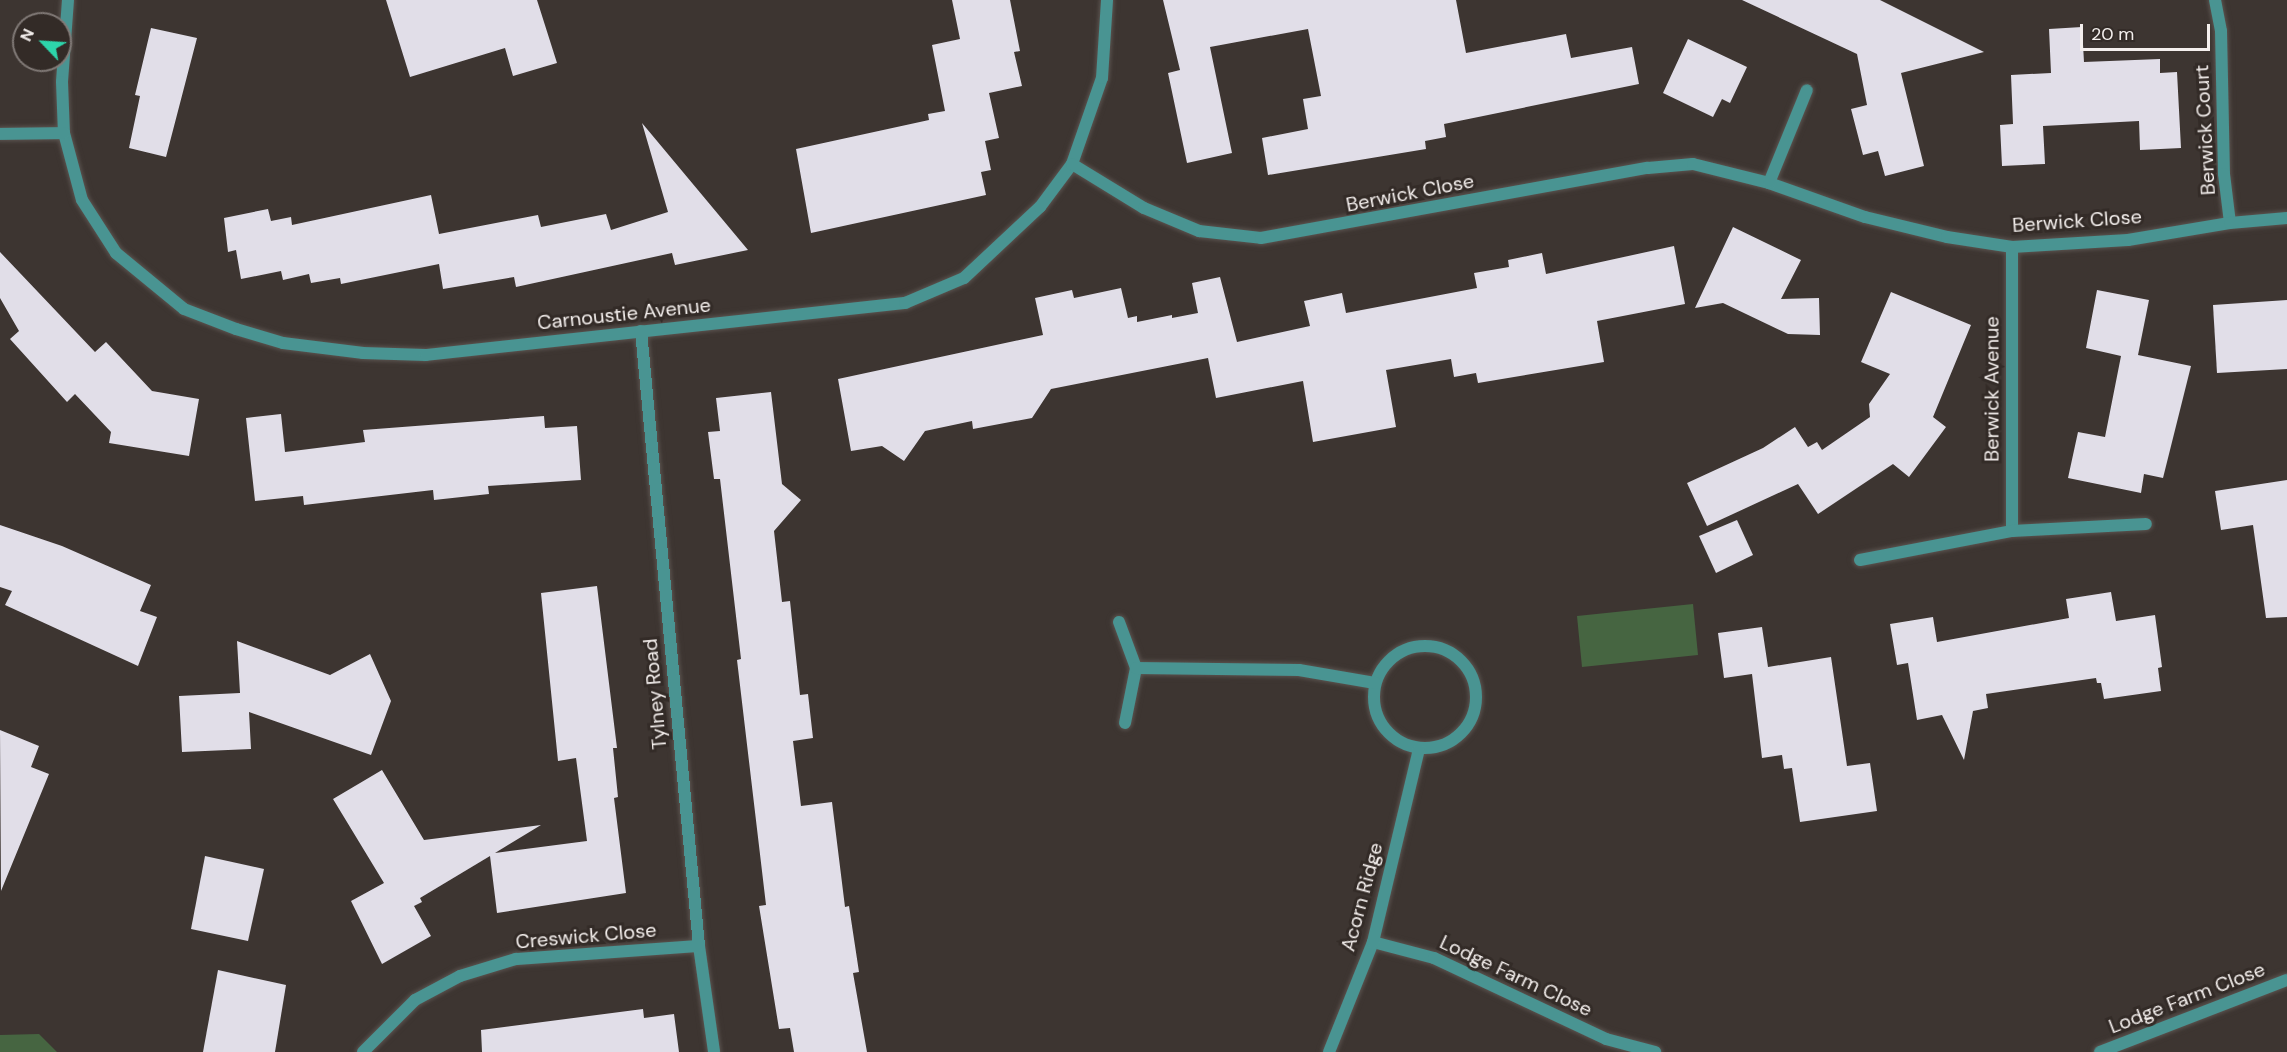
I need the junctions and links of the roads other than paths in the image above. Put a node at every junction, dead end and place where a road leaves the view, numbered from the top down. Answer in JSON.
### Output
{"nodes":[{"id":1,"x":68,"y":0,"type":"edge"},
{"id":2,"x":1107,"y":0,"type":"edge"},
{"id":3,"x":2215,"y":0,"type":"edge"},
{"id":4,"x":1807,"y":90,"type":"dead end"},
{"id":5,"x":64,"y":133,"type":"junction"},
{"id":6,"x":0,"y":134,"type":"edge"},
{"id":7,"x":1072,"y":164,"type":"junction"},
{"id":8,"x":1769,"y":183,"type":"junction"},
{"id":9,"x":2287,"y":219,"type":"edge"},
{"id":10,"x":2230,"y":223,"type":"junction"},
{"id":11,"x":2012,"y":247,"type":"junction"},
{"id":12,"x":641,"y":331,"type":"junction"},
{"id":13,"x":2146,"y":524,"type":"dead end"},
{"id":14,"x":2012,"y":531,"type":"junction"},
{"id":15,"x":1860,"y":560,"type":"dead end"},
{"id":16,"x":1119,"y":622,"type":"dead end"},
{"id":17,"x":1136,"y":668,"type":"junction"},
{"id":18,"x":1375,"y":683,"type":"junction"},
{"id":19,"x":1125,"y":723,"type":"dead end"},
{"id":20,"x":1419,"y":748,"type":"junction"},
{"id":21,"x":1373,"y":942,"type":"junction"},
{"id":22,"x":699,"y":946,"type":"junction"},
{"id":23,"x":2287,"y":980,"type":"edge"},
{"id":24,"x":1606,"y":1039,"type":"junction"},
{"id":25,"x":363,"y":1052,"type":"edge"},
{"id":26,"x":714,"y":1052,"type":"edge"},
{"id":27,"x":1329,"y":1052,"type":"edge"},
{"id":28,"x":1601,"y":1052,"type":"edge"},
{"id":29,"x":1654,"y":1052,"type":"edge"},
{"id":30,"x":2100,"y":1052,"type":"edge"}],
"edges":[{"from":1,"to":5,"type":"street","name":"Carnoustie Avenue"},
{"from":2,"to":7,"type":"street","name":"Carnoustie Avenue"},
{"from":3,"to":10,"type":"street","name":"Berwick Court"},
{"from":4,"to":8,"type":"street"},
{"from":5,"to":6,"type":"street"},
{"from":5,"to":12,"type":"street","name":"Carnoustie Avenue"},
{"from":7,"to":8,"type":"street","name":"Berwick Close"},
{"from":7,"to":12,"type":"street","name":"Carnoustie Avenue"},
{"from":8,"to":11,"type":"street","name":"Berwick Close"},
{"from":9,"to":10,"type":"street","name":"Berwick Close"},
{"from":10,"to":11,"type":"street","name":"Berwick Close"},
{"from":11,"to":14,"type":"street","name":"Berwick Avenue"},
{"from":12,"to":22,"type":"street","name":"Tylney Road"},
{"from":13,"to":14,"type":"street"},
{"from":14,"to":15,"type":"street"},
{"from":16,"to":17,"type":"street"},
{"from":17,"to":18,"type":"street"},
{"from":17,"to":19,"type":"street"},
{"from":18,"to":20,"type":"street"},
{"from":18,"to":20,"type":"street"},
{"from":20,"to":21,"type":"street","name":"Acorn Ridge"},
{"from":21,"to":24,"type":"street","name":"Lodge Farm Close"},
{"from":21,"to":27,"type":"street","name":"Acorn Ridge"},
{"from":22,"to":25,"type":"street","name":"Creswick Close"},
{"from":22,"to":26,"type":"street","name":"Tylney Road"},
{"from":23,"to":30,"type":"street","name":"Lodge Farm Close"},
{"from":24,"to":28,"type":"street","name":"Lodge Farm Close"},
{"from":24,"to":29,"type":"street","name":"Lodge Farm Close"}]}
